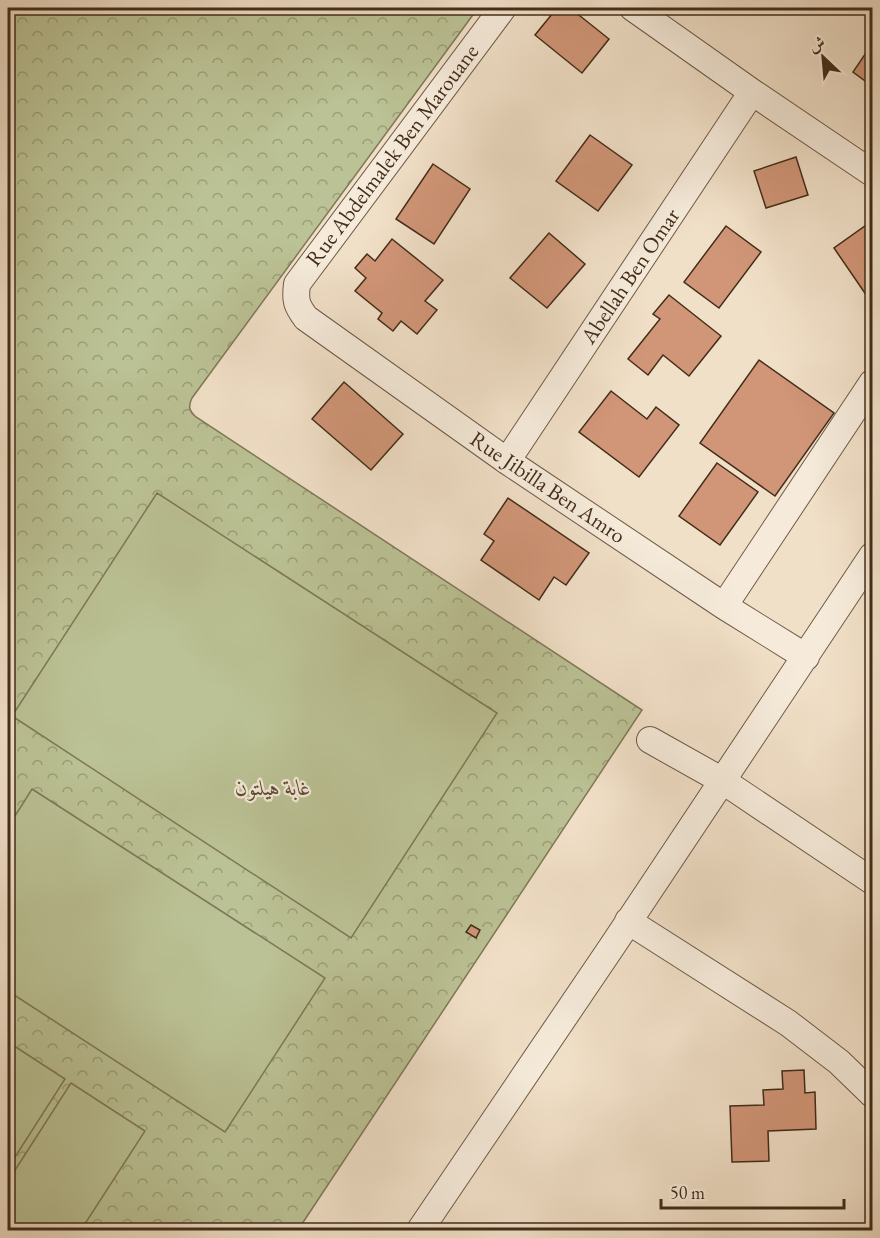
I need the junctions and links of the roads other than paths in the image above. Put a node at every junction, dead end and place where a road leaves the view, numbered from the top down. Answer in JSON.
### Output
{"nodes":[{"id":1,"x":502,"y":8,"type":"edge"},
{"id":2,"x":633,"y":8,"type":"edge"},
{"id":3,"x":752,"y":92,"type":"junction"},
{"id":4,"x":873,"y":173,"type":"edge"},
{"id":5,"x":298,"y":308,"type":"joint"},
{"id":6,"x":873,"y":382,"type":"edge"},
{"id":7,"x":507,"y":461,"type":"junction"},
{"id":8,"x":873,"y":556,"type":"edge"},
{"id":9,"x":724,"y":606,"type":"junction"},
{"id":10,"x":806,"y":657,"type":"junction"},
{"id":11,"x":650,"y":740,"type":"dead end"},
{"id":12,"x":723,"y":781,"type":"junction"},
{"id":13,"x":873,"y":881,"type":"edge"},
{"id":14,"x":628,"y":921,"type":"junction"},
{"id":15,"x":873,"y":1094,"type":"edge"},
{"id":16,"x":420,"y":1230,"type":"edge"}],
"edges":[{"from":1,"to":5,"type":"street","name":"Rue Abdelmalek Ben Marouane"},
{"from":2,"to":3,"type":"street"},
{"from":3,"to":4,"type":"street"},
{"from":3,"to":7,"type":"street","name":"Abellah Ben Omar"},
{"from":5,"to":7,"type":"street","name":"Rue Jibilla Ben Amro"},
{"from":6,"to":9,"type":"street"},
{"from":7,"to":9,"type":"street","name":"Rue Jibilla Ben Amro"},
{"from":8,"to":10,"type":"street"},
{"from":9,"to":10,"type":"street","name":"Rue Jibilla Ben Amro"},
{"from":10,"to":12,"type":"street"},
{"from":11,"to":12,"type":"street"},
{"from":12,"to":13,"type":"street"},
{"from":12,"to":14,"type":"street"},
{"from":14,"to":15,"type":"street"},
{"from":14,"to":16,"type":"street"}]}
